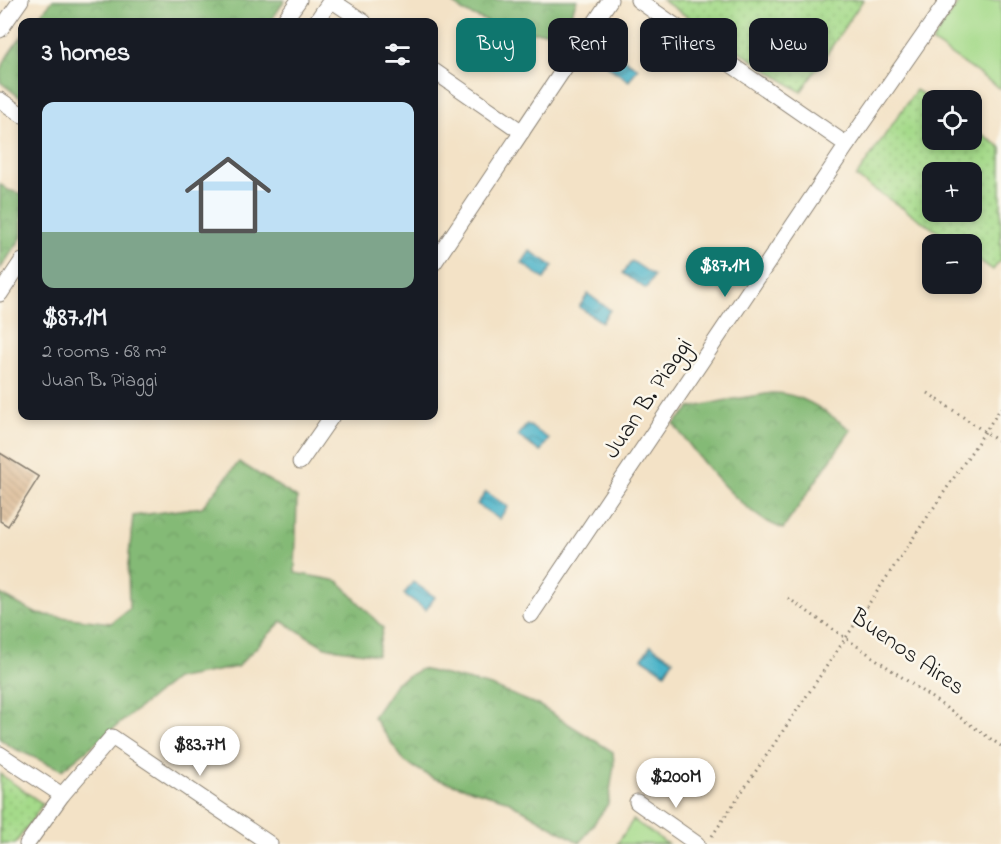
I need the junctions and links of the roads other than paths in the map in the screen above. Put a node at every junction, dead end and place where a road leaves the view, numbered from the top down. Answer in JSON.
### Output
{"nodes":[{"id":1,"x":21,"y":0,"type":"edge"},
{"id":2,"x":298,"y":0,"type":"edge"},
{"id":3,"x":331,"y":0,"type":"edge"},
{"id":4,"x":610,"y":0,"type":"edge"},
{"id":5,"x":639,"y":0,"type":"edge"},
{"id":6,"x":948,"y":0,"type":"edge"},
{"id":7,"x":286,"y":18,"type":"edge"},
{"id":8,"x":319,"y":18,"type":"edge"},
{"id":9,"x":358,"y":18,"type":"edge"},
{"id":10,"x":0,"y":30,"type":"edge"},
{"id":11,"x":438,"y":74,"type":"edge"},
{"id":12,"x":0,"y":100,"type":"edge"},
{"id":13,"x":18,"y":112,"type":"edge"},
{"id":14,"x":522,"y":132,"type":"junction"},
{"id":15,"x":847,"y":145,"type":"junction"},
{"id":16,"x":438,"y":257,"type":"edge"},
{"id":17,"x":18,"y":267,"type":"edge"},
{"id":18,"x":0,"y":294,"type":"edge"},
{"id":19,"x":329,"y":420,"type":"edge"},
{"id":20,"x":300,"y":462,"type":"dead end"},
{"id":21,"x":531,"y":615,"type":"dead end"},
{"id":22,"x":0,"y":754,"type":"edge"},
{"id":23,"x":62,"y":795,"type":"junction"},
{"id":24,"x":637,"y":802,"type":"dead end"},
{"id":25,"x":27,"y":844,"type":"edge"},
{"id":26,"x":270,"y":844,"type":"edge"},
{"id":27,"x":697,"y":844,"type":"edge"}],
"edges":[{"from":1,"to":10,"type":"street"},
{"from":2,"to":7,"type":"street"},
{"from":3,"to":8,"type":"street"},
{"from":3,"to":9,"type":"street"},
{"from":4,"to":14,"type":"street"},
{"from":5,"to":15,"type":"street"},
{"from":6,"to":15,"type":"street","name":"Juan B. Piaggi"},
{"from":11,"to":14,"type":"street"},
{"from":12,"to":13,"type":"street"},
{"from":14,"to":16,"type":"street"},
{"from":15,"to":21,"type":"street","name":"Juan B. Piaggi"},
{"from":17,"to":18,"type":"street"},
{"from":19,"to":20,"type":"street"},
{"from":22,"to":23,"type":"street"},
{"from":23,"to":25,"type":"street"},
{"from":23,"to":26,"type":"street"},
{"from":24,"to":27,"type":"street"}]}
